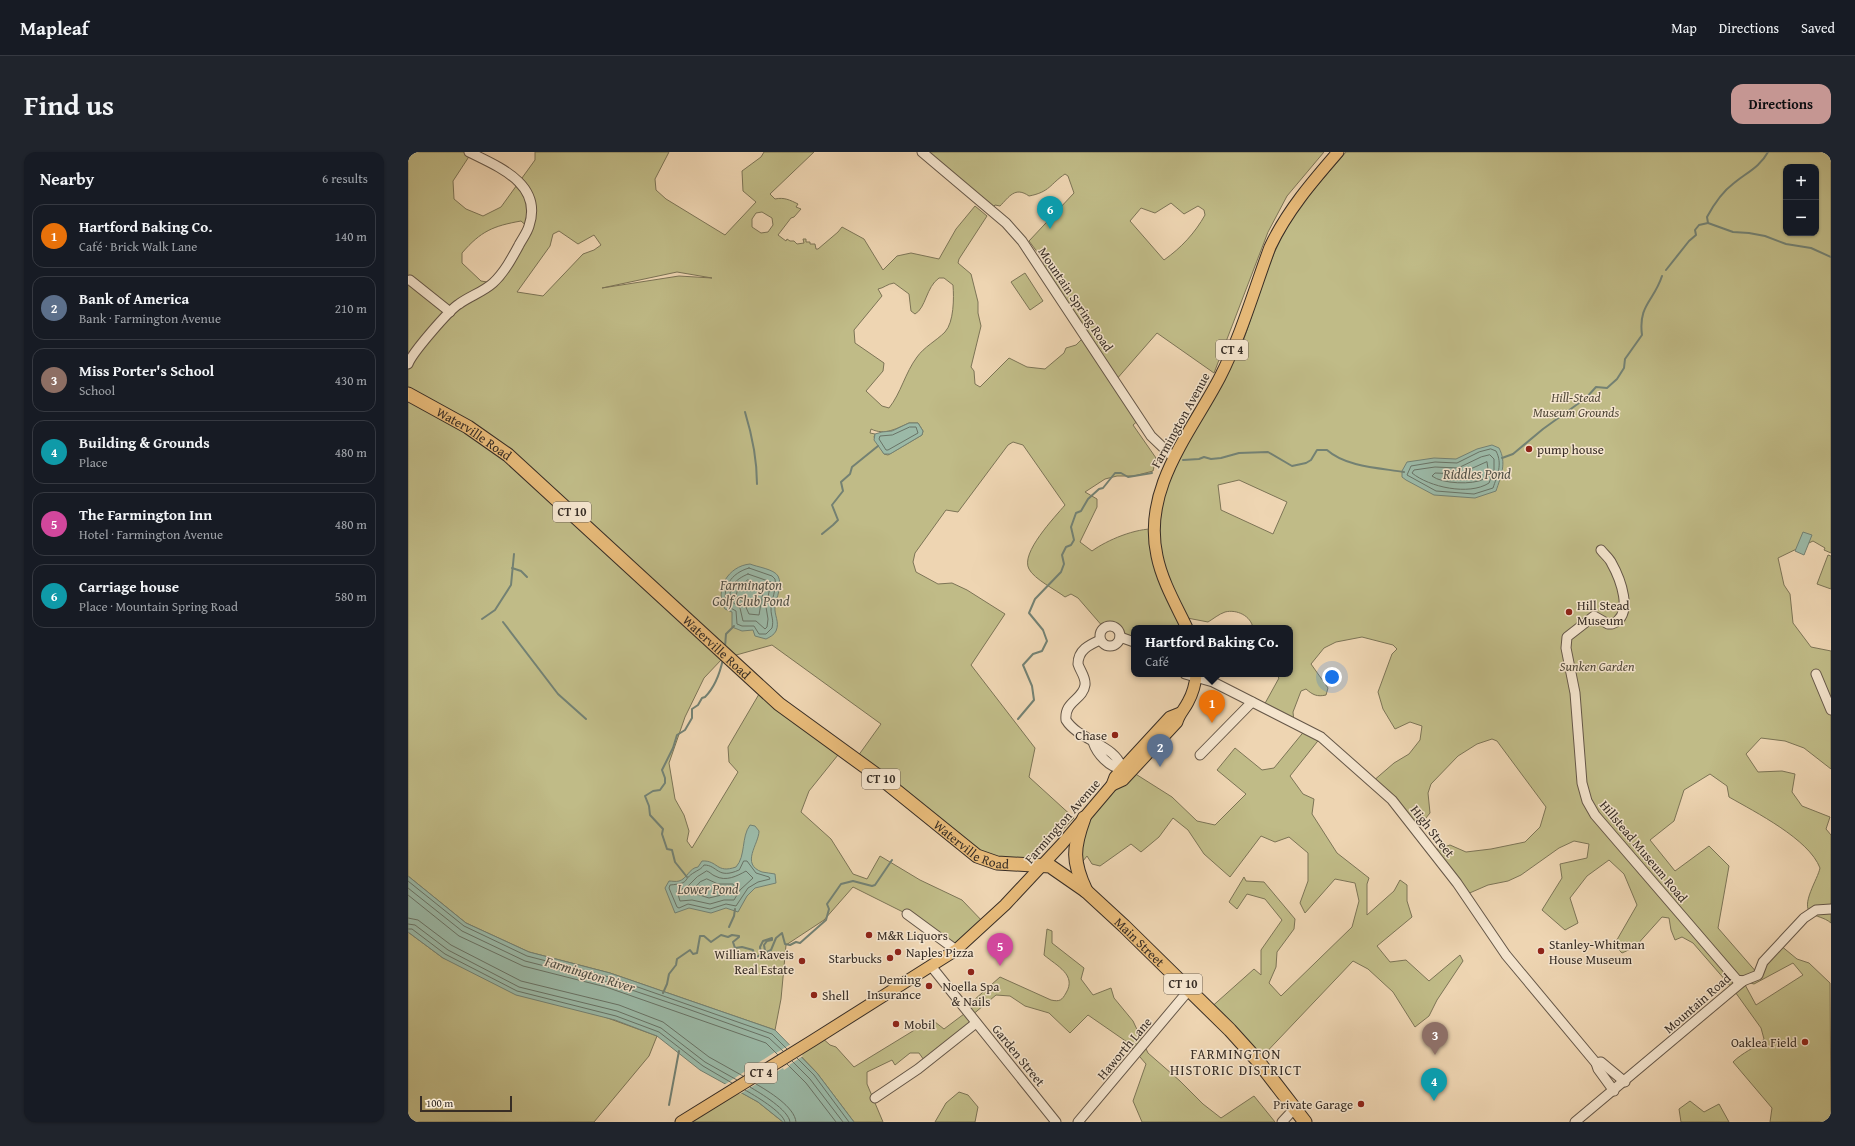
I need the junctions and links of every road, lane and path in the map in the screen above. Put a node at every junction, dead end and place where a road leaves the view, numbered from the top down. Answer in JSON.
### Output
{"nodes":[{"id":1,"x":469,"y":152,"type":"edge"},
{"id":2,"x":922,"y":152,"type":"edge"},
{"id":3,"x":1338,"y":152,"type":"edge"},
{"id":4,"x":410,"y":280,"type":"dead end"},
{"id":5,"x":450,"y":312,"type":"junction"},
{"id":6,"x":408,"y":362,"type":"edge"},
{"id":7,"x":408,"y":394,"type":"edge"},
{"id":8,"x":1174,"y":458,"type":"junction"},
{"id":9,"x":1601,"y":550,"type":"dead end"},
{"id":10,"x":1186,"y":625,"type":"edge"},
{"id":11,"x":1120,"y":637,"type":"junction"},
{"id":12,"x":1100,"y":640,"type":"junction"},
{"id":13,"x":1131,"y":640,"type":"edge"},
{"id":14,"x":1816,"y":674,"type":"dead end"},
{"id":15,"x":1195,"y":677,"type":"edge"},
{"id":16,"x":1201,"y":677,"type":"edge"},
{"id":17,"x":1252,"y":702,"type":"junction"},
{"id":18,"x":1831,"y":710,"type":"edge"},
{"id":19,"x":1180,"y":713,"type":"junction"},
{"id":20,"x":1200,"y":755,"type":"dead end"},
{"id":21,"x":1122,"y":769,"type":"junction"},
{"id":22,"x":1112,"y":785,"type":"junction"},
{"id":23,"x":1084,"y":818,"type":"junction"},
{"id":24,"x":1043,"y":864,"type":"junction"},
{"id":25,"x":1086,"y":891,"type":"junction"},
{"id":26,"x":1831,"y":909,"type":"edge"},
{"id":27,"x":907,"y":914,"type":"dead end"},
{"id":28,"x":956,"y":950,"type":"junction"},
{"id":29,"x":932,"y":966,"type":"junction"},
{"id":30,"x":1743,"y":981,"type":"junction"},
{"id":31,"x":1190,"y":990,"type":"junction"},
{"id":32,"x":976,"y":1023,"type":"junction"},
{"id":33,"x":1596,"y":1063,"type":"junction"},
{"id":34,"x":1625,"y":1082,"type":"junction"},
{"id":35,"x":1614,"y":1090,"type":"junction"},
{"id":36,"x":875,"y":1098,"type":"dead end"},
{"id":37,"x":1295,"y":1108,"type":"junction"},
{"id":38,"x":681,"y":1122,"type":"edge"},
{"id":39,"x":1056,"y":1122,"type":"edge"},
{"id":40,"x":1078,"y":1122,"type":"edge"},
{"id":41,"x":1282,"y":1122,"type":"edge"},
{"id":42,"x":1305,"y":1122,"type":"edge"},
{"id":43,"x":1575,"y":1122,"type":"edge"}],
"edges":[{"from":1,"to":5,"type":"street"},
{"from":2,"to":8,"type":"street","name":"Mountain Spring Road"},
{"from":3,"to":8,"type":"main road","name":"Farmington Avenue","number":"CT 4"},
{"from":4,"to":5,"type":"street"},
{"from":5,"to":6,"type":"street"},
{"from":7,"to":24,"type":"highway","name":"Waterville Road","number":"CT 10"},
{"from":8,"to":10,"type":"main road","name":"Farmington Avenue","number":"CT 4"},
{"from":9,"to":30,"type":"street","name":"Hillstead Museum Road"},
{"from":11,"to":12,"type":"street"},
{"from":11,"to":12,"type":"street"},
{"from":11,"to":13,"type":"street"},
{"from":12,"to":21,"type":"street"},
{"from":14,"to":18,"type":"street"},
{"from":15,"to":19,"type":"main road","name":"Farmington Avenue","number":"CT 4"},
{"from":16,"to":17,"type":"street","name":"High Street"},
{"from":17,"to":20,"type":"street"},
{"from":17,"to":33,"type":"street","name":"High Street"},
{"from":19,"to":21,"type":"main road","name":"Farmington Avenue","number":"CT 4"},
{"from":19,"to":22,"type":"main road","name":"Farmington Avenue","number":"CT 4"},
{"from":21,"to":22,"type":"main road","name":"Farmington Avenue","number":"CT 4"},
{"from":22,"to":23,"type":"main road","name":"Farmington Avenue","number":"CT 4"},
{"from":23,"to":24,"type":"main road","name":"Farmington Avenue","number":"CT 4"},
{"from":23,"to":25,"type":"highway"},
{"from":24,"to":25,"type":"highway","name":"Main Street","number":"CT 10"},
{"from":24,"to":28,"type":"main road","name":"Farmington Avenue","number":"CT 4"},
{"from":25,"to":31,"type":"highway","name":"Main Street","number":"CT 10"},
{"from":26,"to":30,"type":"street","name":"Mountain Road"},
{"from":27,"to":28,"type":"street"},
{"from":28,"to":29,"type":"main road","name":"Farmington Avenue","number":"CT 4"},
{"from":29,"to":32,"type":"street","name":"Garden Street"},
{"from":29,"to":38,"type":"main road","name":"Farmington Avenue","number":"CT 4"},
{"from":30,"to":34,"type":"street","name":"Mountain Road"},
{"from":31,"to":37,"type":"highway","name":"Main Street","number":"CT 10"},
{"from":31,"to":40,"type":"street","name":"Haworth Lane"},
{"from":32,"to":36,"type":"street"},
{"from":32,"to":39,"type":"street","name":"Garden Street"},
{"from":33,"to":34,"type":"street","name":"High Street"},
{"from":33,"to":35,"type":"street","name":"High Street"},
{"from":34,"to":35,"type":"street","name":"Mountain Road"},
{"from":35,"to":43,"type":"street","name":"Mountain Road"},
{"from":37,"to":41,"type":"street"},
{"from":37,"to":42,"type":"highway","name":"Main Street","number":"CT 10"}]}
